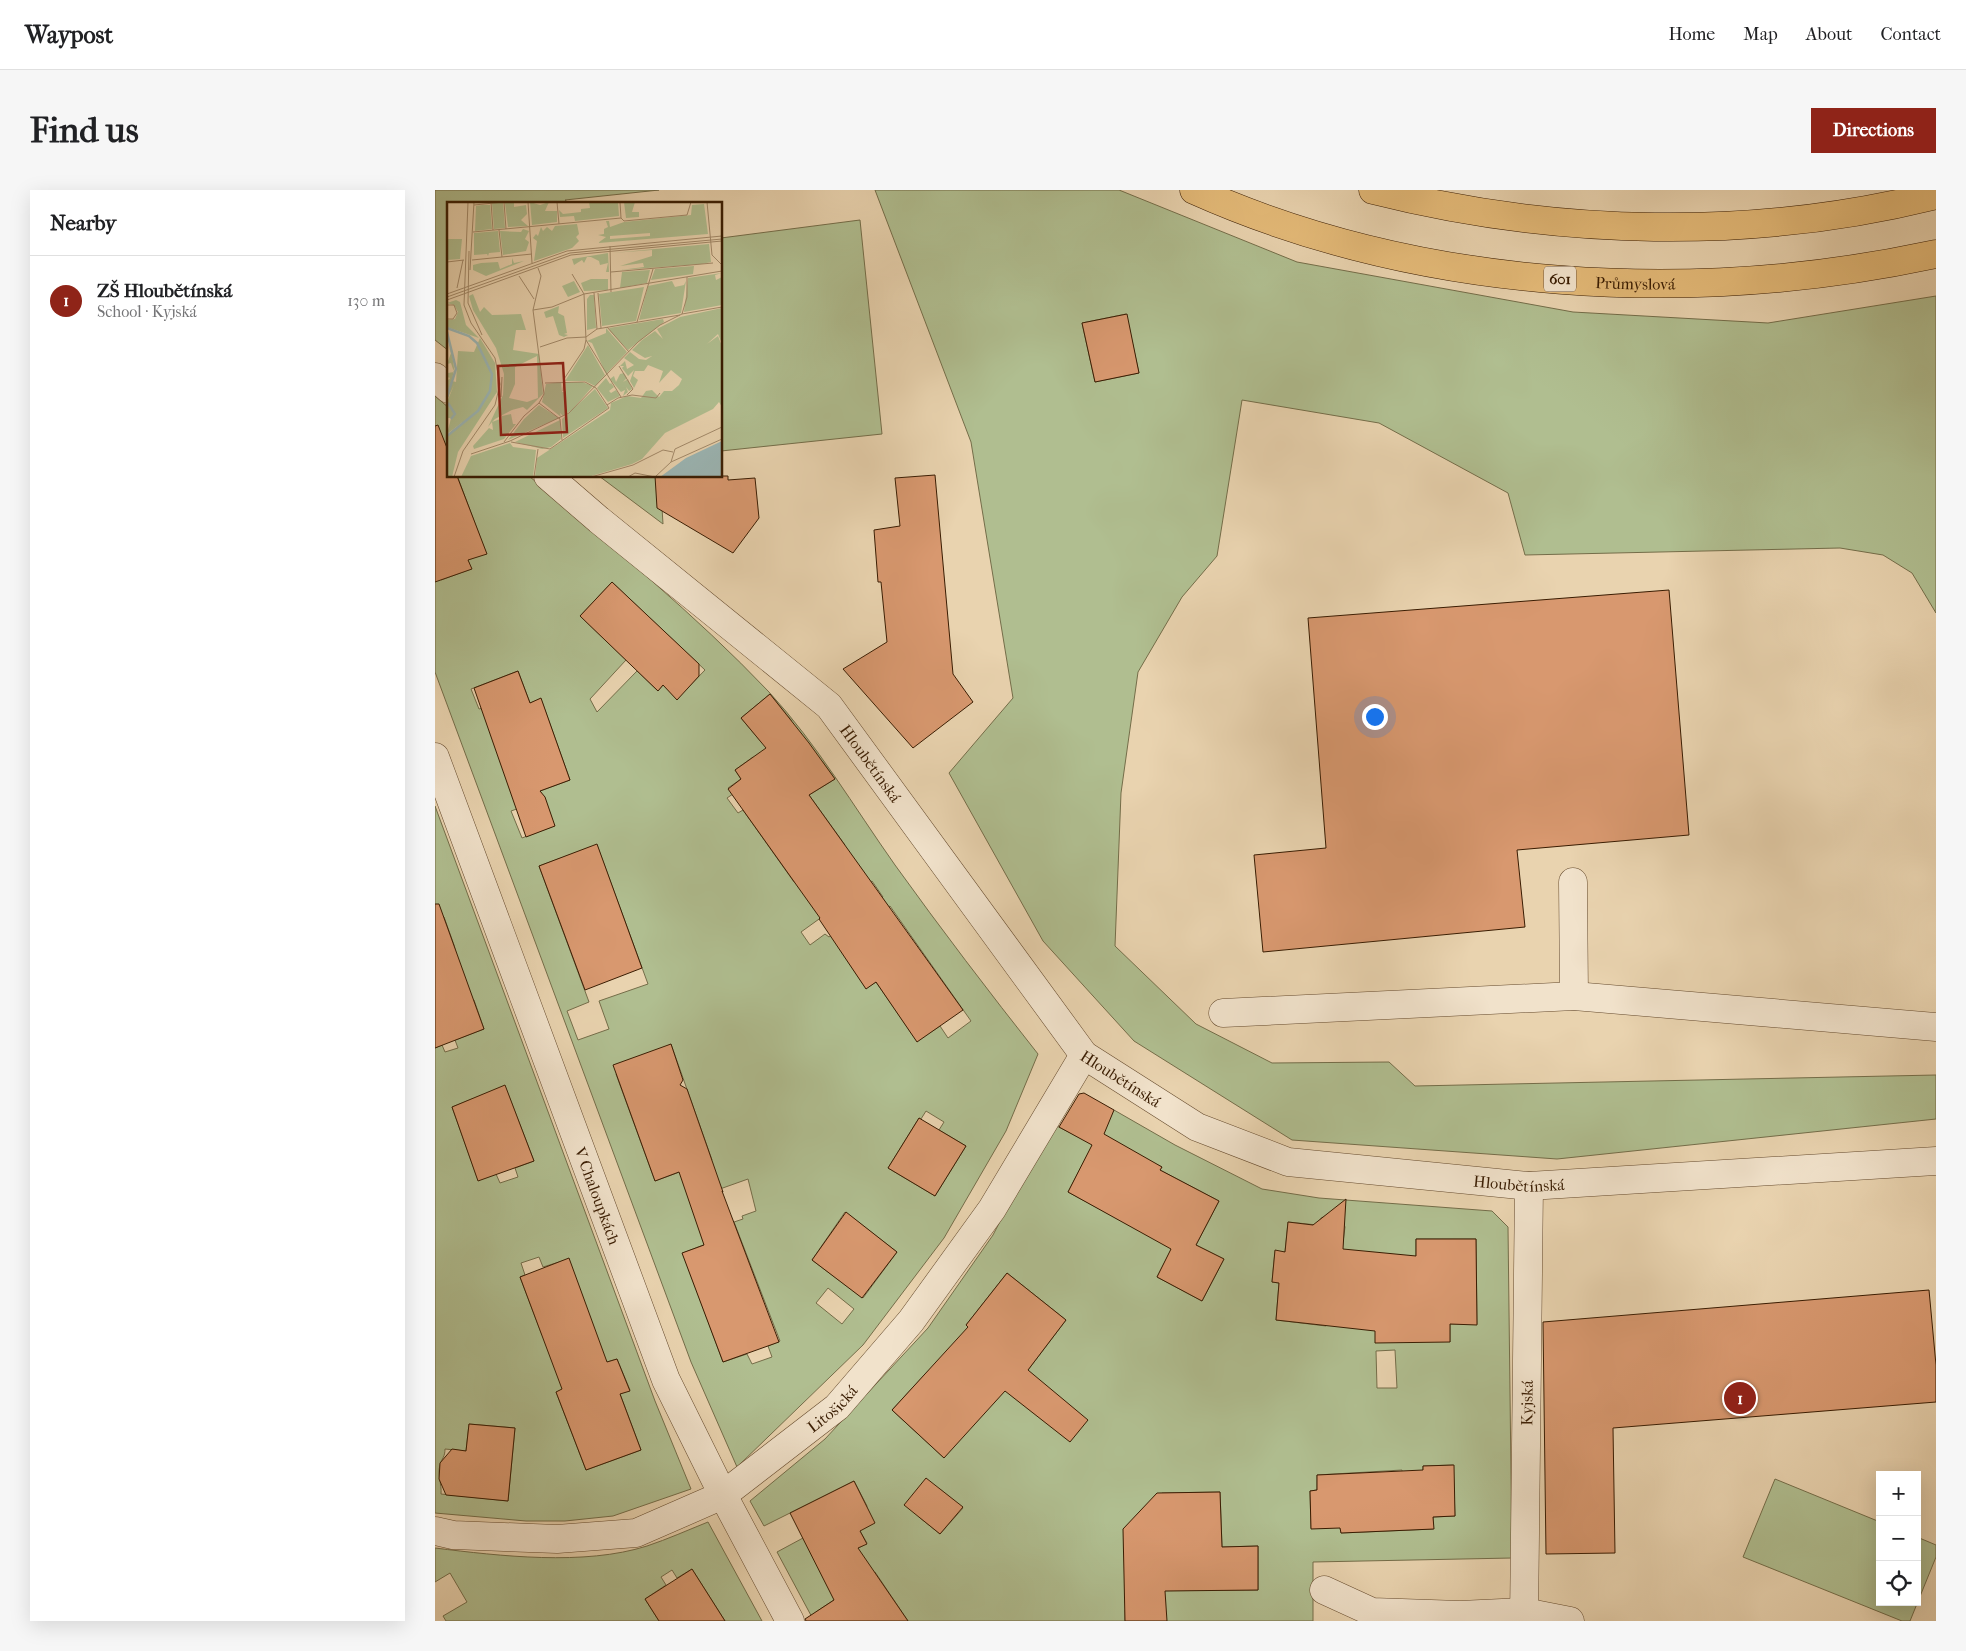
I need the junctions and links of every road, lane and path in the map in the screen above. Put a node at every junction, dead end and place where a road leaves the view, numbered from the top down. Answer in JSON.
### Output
{"nodes":[{"id":1,"x":1194,"y":190,"type":"edge"},
{"id":2,"x":1373,"y":190,"type":"edge"},
{"id":3,"x":1936,"y":195,"type":"edge"},
{"id":4,"x":1936,"y":254,"type":"edge"},
{"id":5,"x":435,"y":377,"type":"edge"},
{"id":6,"x":447,"y":387,"type":"edge"},
{"id":7,"x":550,"y":478,"type":"edge"},
{"id":8,"x":435,"y":757,"type":"edge"},
{"id":9,"x":1573,"y":882,"type":"dead end"},
{"id":10,"x":1574,"y":996,"type":"junction"},
{"id":11,"x":1223,"y":1013,"type":"dead end"},
{"id":12,"x":1936,"y":1027,"type":"edge"},
{"id":13,"x":1084,"y":1055,"type":"junction"},
{"id":14,"x":1936,"y":1162,"type":"edge"},
{"id":15,"x":1529,"y":1186,"type":"junction"},
{"id":16,"x":723,"y":1495,"type":"junction"},
{"id":17,"x":435,"y":1531,"type":"edge"},
{"id":18,"x":1324,"y":1590,"type":"dead end"},
{"id":19,"x":1524,"y":1616,"type":"edge"},
{"id":20,"x":790,"y":1621,"type":"edge"},
{"id":21,"x":1570,"y":1621,"type":"edge"}],
"edges":[{"from":1,"to":4,"type":"main road","name":"Průmyslová","number":"601"},
{"from":2,"to":3,"type":"main road"},
{"from":5,"to":6,"type":"street"},
{"from":7,"to":13,"type":"street","name":"Hloubětínská"},
{"from":8,"to":16,"type":"street","name":"V Chaloupkách"},
{"from":9,"to":10,"type":"street"},
{"from":10,"to":11,"type":"street"},
{"from":10,"to":12,"type":"street"},
{"from":13,"to":15,"type":"street","name":"Hloubětínská"},
{"from":13,"to":16,"type":"street","name":"Litošická"},
{"from":14,"to":15,"type":"street","name":"Hloubětínská"},
{"from":15,"to":19,"type":"street","name":"Kyjská"},
{"from":16,"to":17,"type":"street","name":"Litošická"},
{"from":16,"to":20,"type":"street","name":"V Chaloupkách"},
{"from":18,"to":19,"type":"street"},
{"from":19,"to":21,"type":"street"}]}
